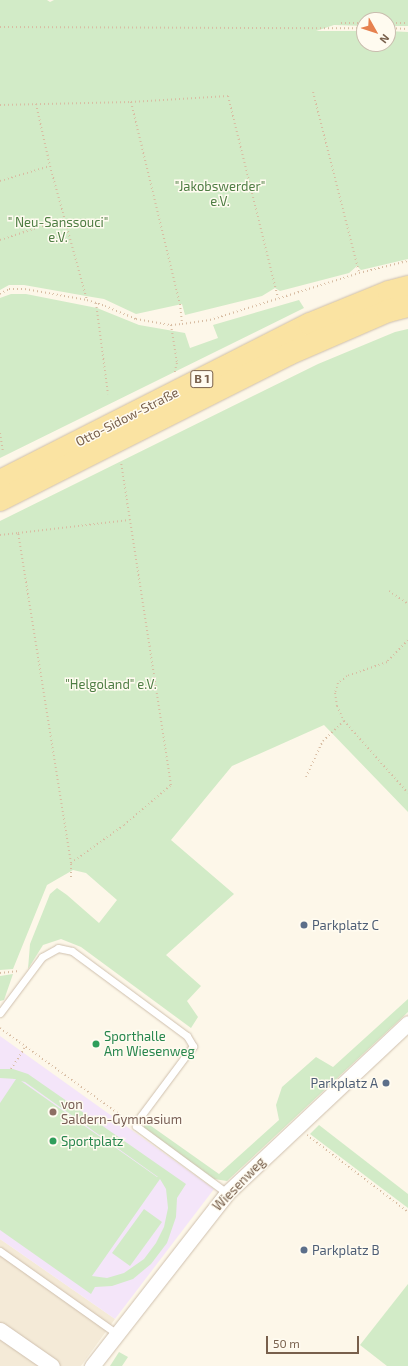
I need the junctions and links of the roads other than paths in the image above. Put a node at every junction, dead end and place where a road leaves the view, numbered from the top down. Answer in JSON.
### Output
{"nodes":[{"id":1,"x":408,"y":287,"type":"edge"},
{"id":2,"x":408,"y":306,"type":"edge"},
{"id":3,"x":0,"y":481,"type":"edge"},
{"id":4,"x":0,"y":500,"type":"edge"},
{"id":5,"x":0,"y":1013,"type":"edge"},
{"id":6,"x":408,"y":1023,"type":"edge"},
{"id":7,"x":227,"y":1193,"type":"junction"},
{"id":8,"x":0,"y":1251,"type":"edge"},
{"id":9,"x":0,"y":1330,"type":"edge"},
{"id":10,"x":116,"y":1333,"type":"junction"},
{"id":11,"x":52,"y":1366,"type":"edge"},
{"id":12,"x":92,"y":1366,"type":"edge"}],
"edges":[{"from":1,"to":3,"type":"main road","name":"Otto-Sidow-Straße","number":"B 1"},
{"from":2,"to":4,"type":"main road","name":"Otto-Sidow-Straße","number":"B 1"},
{"from":5,"to":7,"type":"lane"},
{"from":6,"to":7,"type":"street","name":"Wiesenweg"},
{"from":7,"to":10,"type":"street","name":"Wiesenweg"},
{"from":8,"to":10,"type":"lane"},
{"from":9,"to":11,"type":"street"},
{"from":10,"to":12,"type":"street","name":"Wiesenweg"}]}
